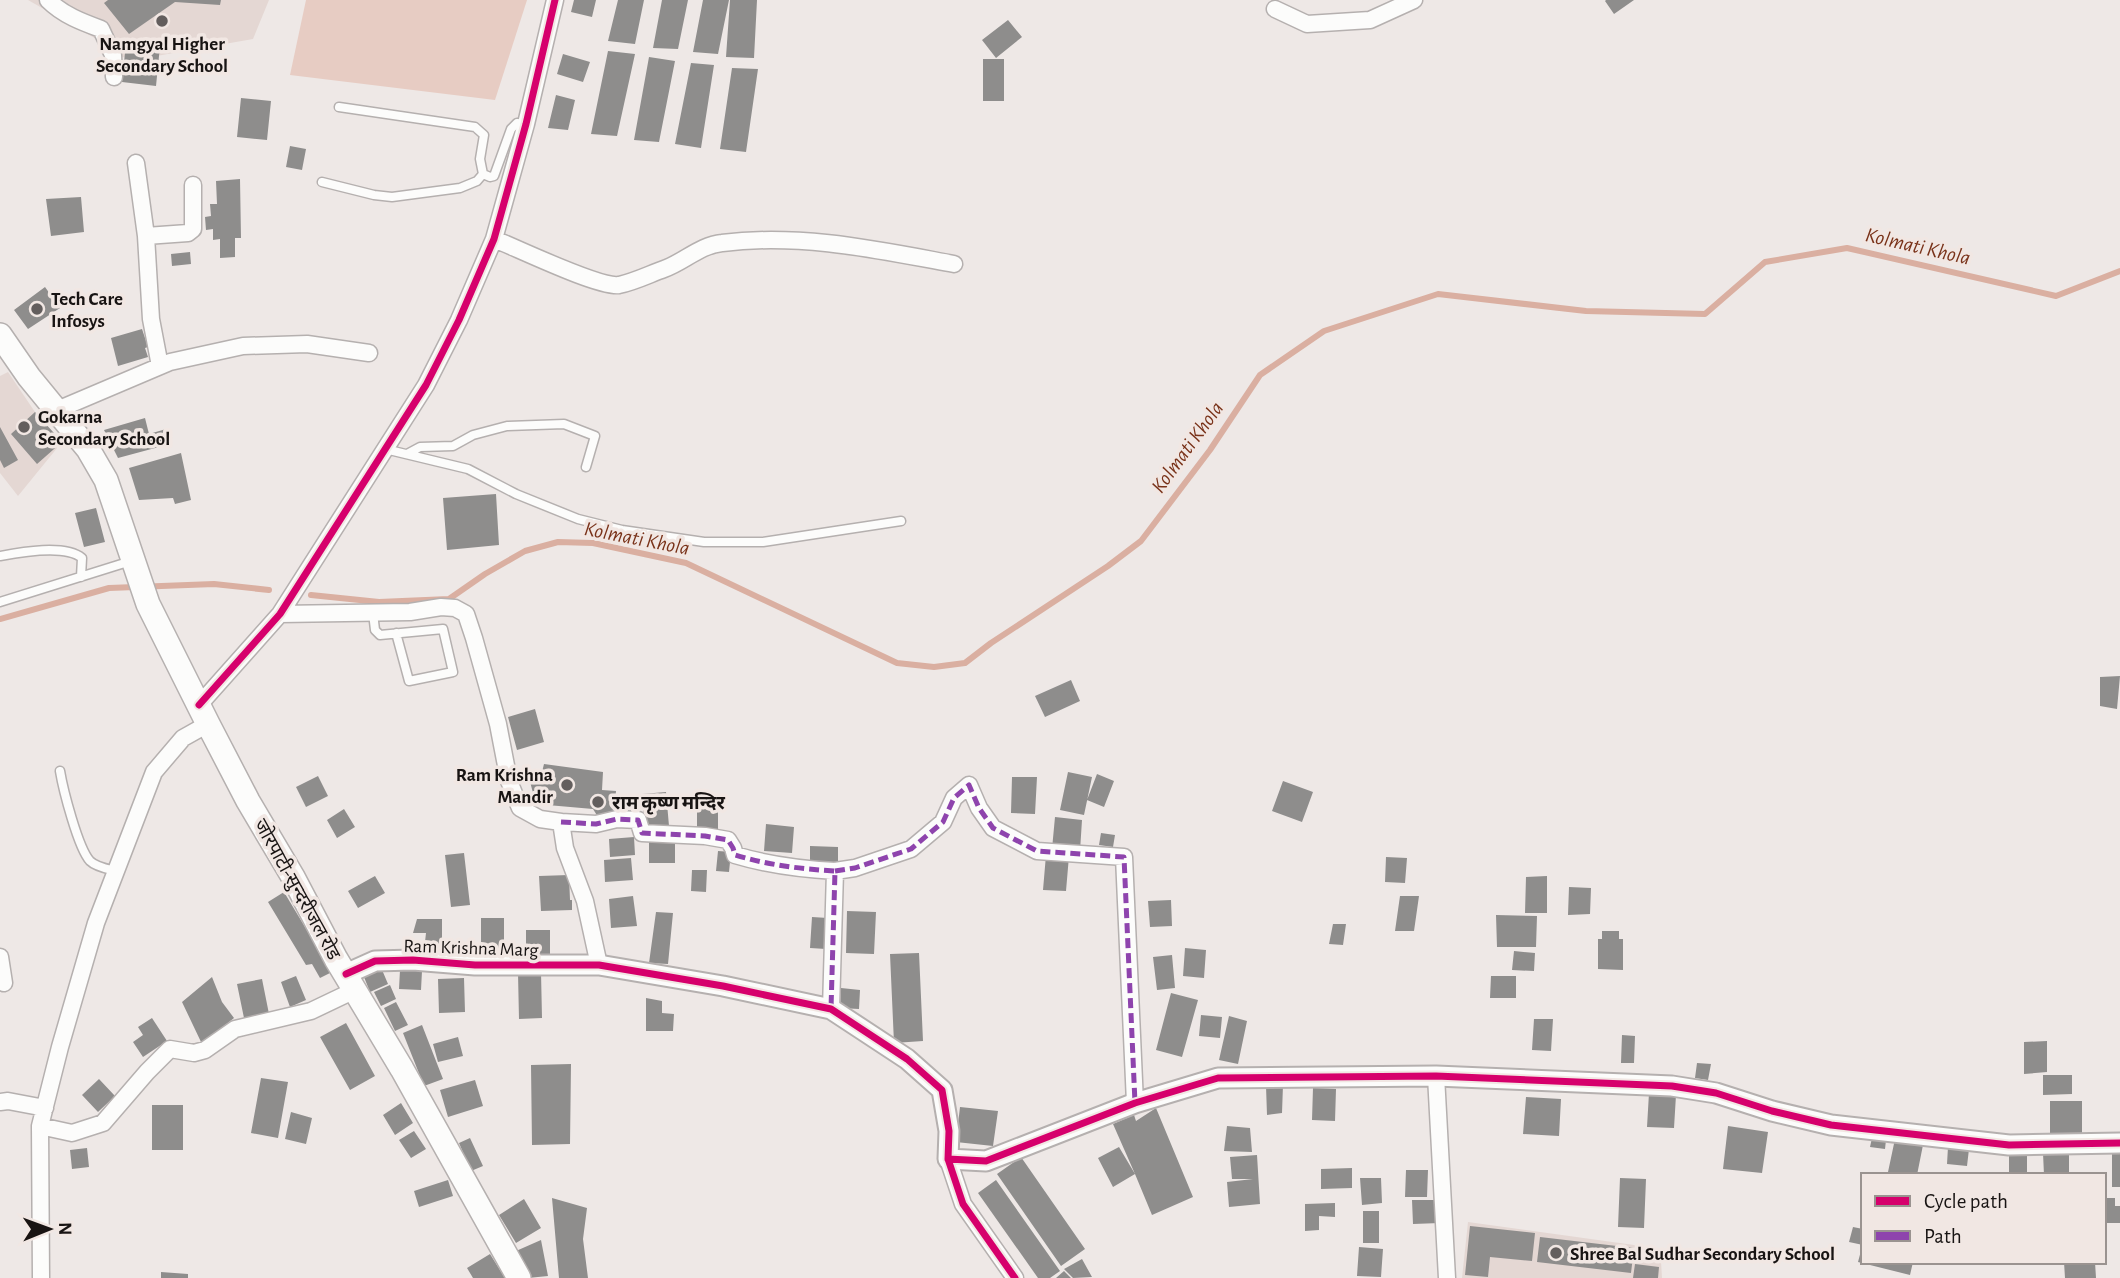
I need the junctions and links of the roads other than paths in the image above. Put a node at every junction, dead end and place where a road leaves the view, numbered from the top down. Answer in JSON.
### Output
{"nodes":[{"id":1,"x":48,"y":0,"type":"edge"},
{"id":2,"x":555,"y":0,"type":"edge"},
{"id":3,"x":1414,"y":0,"type":"edge"},
{"id":4,"x":1275,"y":9,"type":"dead end"},
{"id":5,"x":114,"y":78,"type":"dead end"},
{"id":6,"x":339,"y":107,"type":"dead end"},
{"id":7,"x":526,"y":124,"type":"junction"},
{"id":8,"x":135,"y":163,"type":"dead end"},
{"id":9,"x":483,"y":174,"type":"junction"},
{"id":10,"x":322,"y":182,"type":"dead end"},
{"id":11,"x":193,"y":184,"type":"dead end"},
{"id":12,"x":146,"y":236,"type":"junction"},
{"id":13,"x":494,"y":239,"type":"junction"},
{"id":14,"x":954,"y":264,"type":"dead end"},
{"id":15,"x":0,"y":335,"type":"edge"},
{"id":16,"x":369,"y":353,"type":"dead end"},
{"id":17,"x":160,"y":366,"type":"junction"},
{"id":18,"x":57,"y":410,"type":"junction"},
{"id":19,"x":385,"y":449,"type":"junction"},
{"id":20,"x":407,"y":454,"type":"junction"},
{"id":21,"x":586,"y":467,"type":"dead end"},
{"id":22,"x":901,"y":521,"type":"dead end"},
{"id":23,"x":0,"y":556,"type":"edge"},
{"id":24,"x":135,"y":565,"type":"junction"},
{"id":25,"x":81,"y":577,"type":"junction"},
{"id":26,"x":0,"y":602,"type":"edge"},
{"id":27,"x":373,"y":613,"type":"junction"},
{"id":28,"x":280,"y":614,"type":"junction"},
{"id":29,"x":396,"y":633,"type":"junction"},
{"id":30,"x":203,"y":714,"type":"junction"},
{"id":31,"x":60,"y":771,"type":"dead end"},
{"id":32,"x":561,"y":822,"type":"junction"},
{"id":33,"x":116,"y":871,"type":"junction"},
{"id":34,"x":835,"y":871,"type":"junction"},
{"id":35,"x":0,"y":957,"type":"edge"},
{"id":36,"x":599,"y":965,"type":"junction"},
{"id":37,"x":350,"y":982,"type":"junction"},
{"id":38,"x":4,"y":983,"type":"dead end"},
{"id":39,"x":831,"y":1009,"type":"junction"},
{"id":40,"x":1436,"y":1076,"type":"junction"},
{"id":41,"x":0,"y":1102,"type":"edge"},
{"id":42,"x":1135,"y":1103,"type":"junction"},
{"id":43,"x":45,"y":1108,"type":"junction"},
{"id":44,"x":40,"y":1126,"type":"junction"},
{"id":45,"x":2120,"y":1143,"type":"edge"},
{"id":46,"x":948,"y":1159,"type":"junction"},
{"id":47,"x":41,"y":1278,"type":"edge"},
{"id":48,"x":519,"y":1278,"type":"edge"},
{"id":49,"x":1015,"y":1278,"type":"edge"},
{"id":50,"x":1447,"y":1278,"type":"edge"}],
"edges":[{"from":1,"to":5,"type":"street"},
{"from":2,"to":7,"type":"street"},
{"from":3,"to":4,"type":"street"},
{"from":6,"to":9,"type":"lane"},
{"from":7,"to":9,"type":"lane"},
{"from":7,"to":13,"type":"street"},
{"from":8,"to":12,"type":"street"},
{"from":9,"to":10,"type":"lane"},
{"from":11,"to":12,"type":"street"},
{"from":12,"to":17,"type":"street"},
{"from":13,"to":14,"type":"street"},
{"from":13,"to":19,"type":"street"},
{"from":15,"to":18,"type":"main road","name":"जोरपाटी-सुन्दरीजल रोड"},
{"from":16,"to":17,"type":"street"},
{"from":17,"to":18,"type":"street"},
{"from":18,"to":24,"type":"main road","name":"जोरपाटी-सुन्दरीजल रोड"},
{"from":19,"to":20,"type":"lane"},
{"from":19,"to":28,"type":"street"},
{"from":20,"to":21,"type":"lane"},
{"from":20,"to":22,"type":"lane"},
{"from":23,"to":25,"type":"lane"},
{"from":24,"to":25,"type":"lane"},
{"from":24,"to":30,"type":"main road","name":"जोरपाटी-सुन्दरीजल रोड"},
{"from":25,"to":26,"type":"lane"},
{"from":27,"to":28,"type":"street"},
{"from":27,"to":29,"type":"lane"},
{"from":27,"to":32,"type":"street"},
{"from":28,"to":30,"type":"street"},
{"from":29,"to":29,"type":"lane"},
{"from":30,"to":33,"type":"street"},
{"from":30,"to":37,"type":"main road","name":"जोरपाटी-सुन्दरीजल रोड"},
{"from":31,"to":33,"type":"lane"},
{"from":32,"to":34,"type":"street"},
{"from":32,"to":36,"type":"street"},
{"from":33,"to":43,"type":"street"},
{"from":34,"to":39,"type":"street"},
{"from":34,"to":42,"type":"street"},
{"from":35,"to":38,"type":"street"},
{"from":36,"to":37,"type":"street","name":"Ram Krishna Marg"},
{"from":36,"to":39,"type":"street","name":"Ram Krishna Marg"},
{"from":37,"to":44,"type":"street"},
{"from":37,"to":48,"type":"main road","name":"जोरपाटी-सुन्दरीजल रोड"},
{"from":39,"to":46,"type":"street"},
{"from":40,"to":42,"type":"street"},
{"from":40,"to":45,"type":"street"},
{"from":40,"to":50,"type":"street"},
{"from":41,"to":43,"type":"street"},
{"from":42,"to":46,"type":"street"},
{"from":43,"to":44,"type":"street"},
{"from":44,"to":47,"type":"street"},
{"from":46,"to":49,"type":"street"}]}
